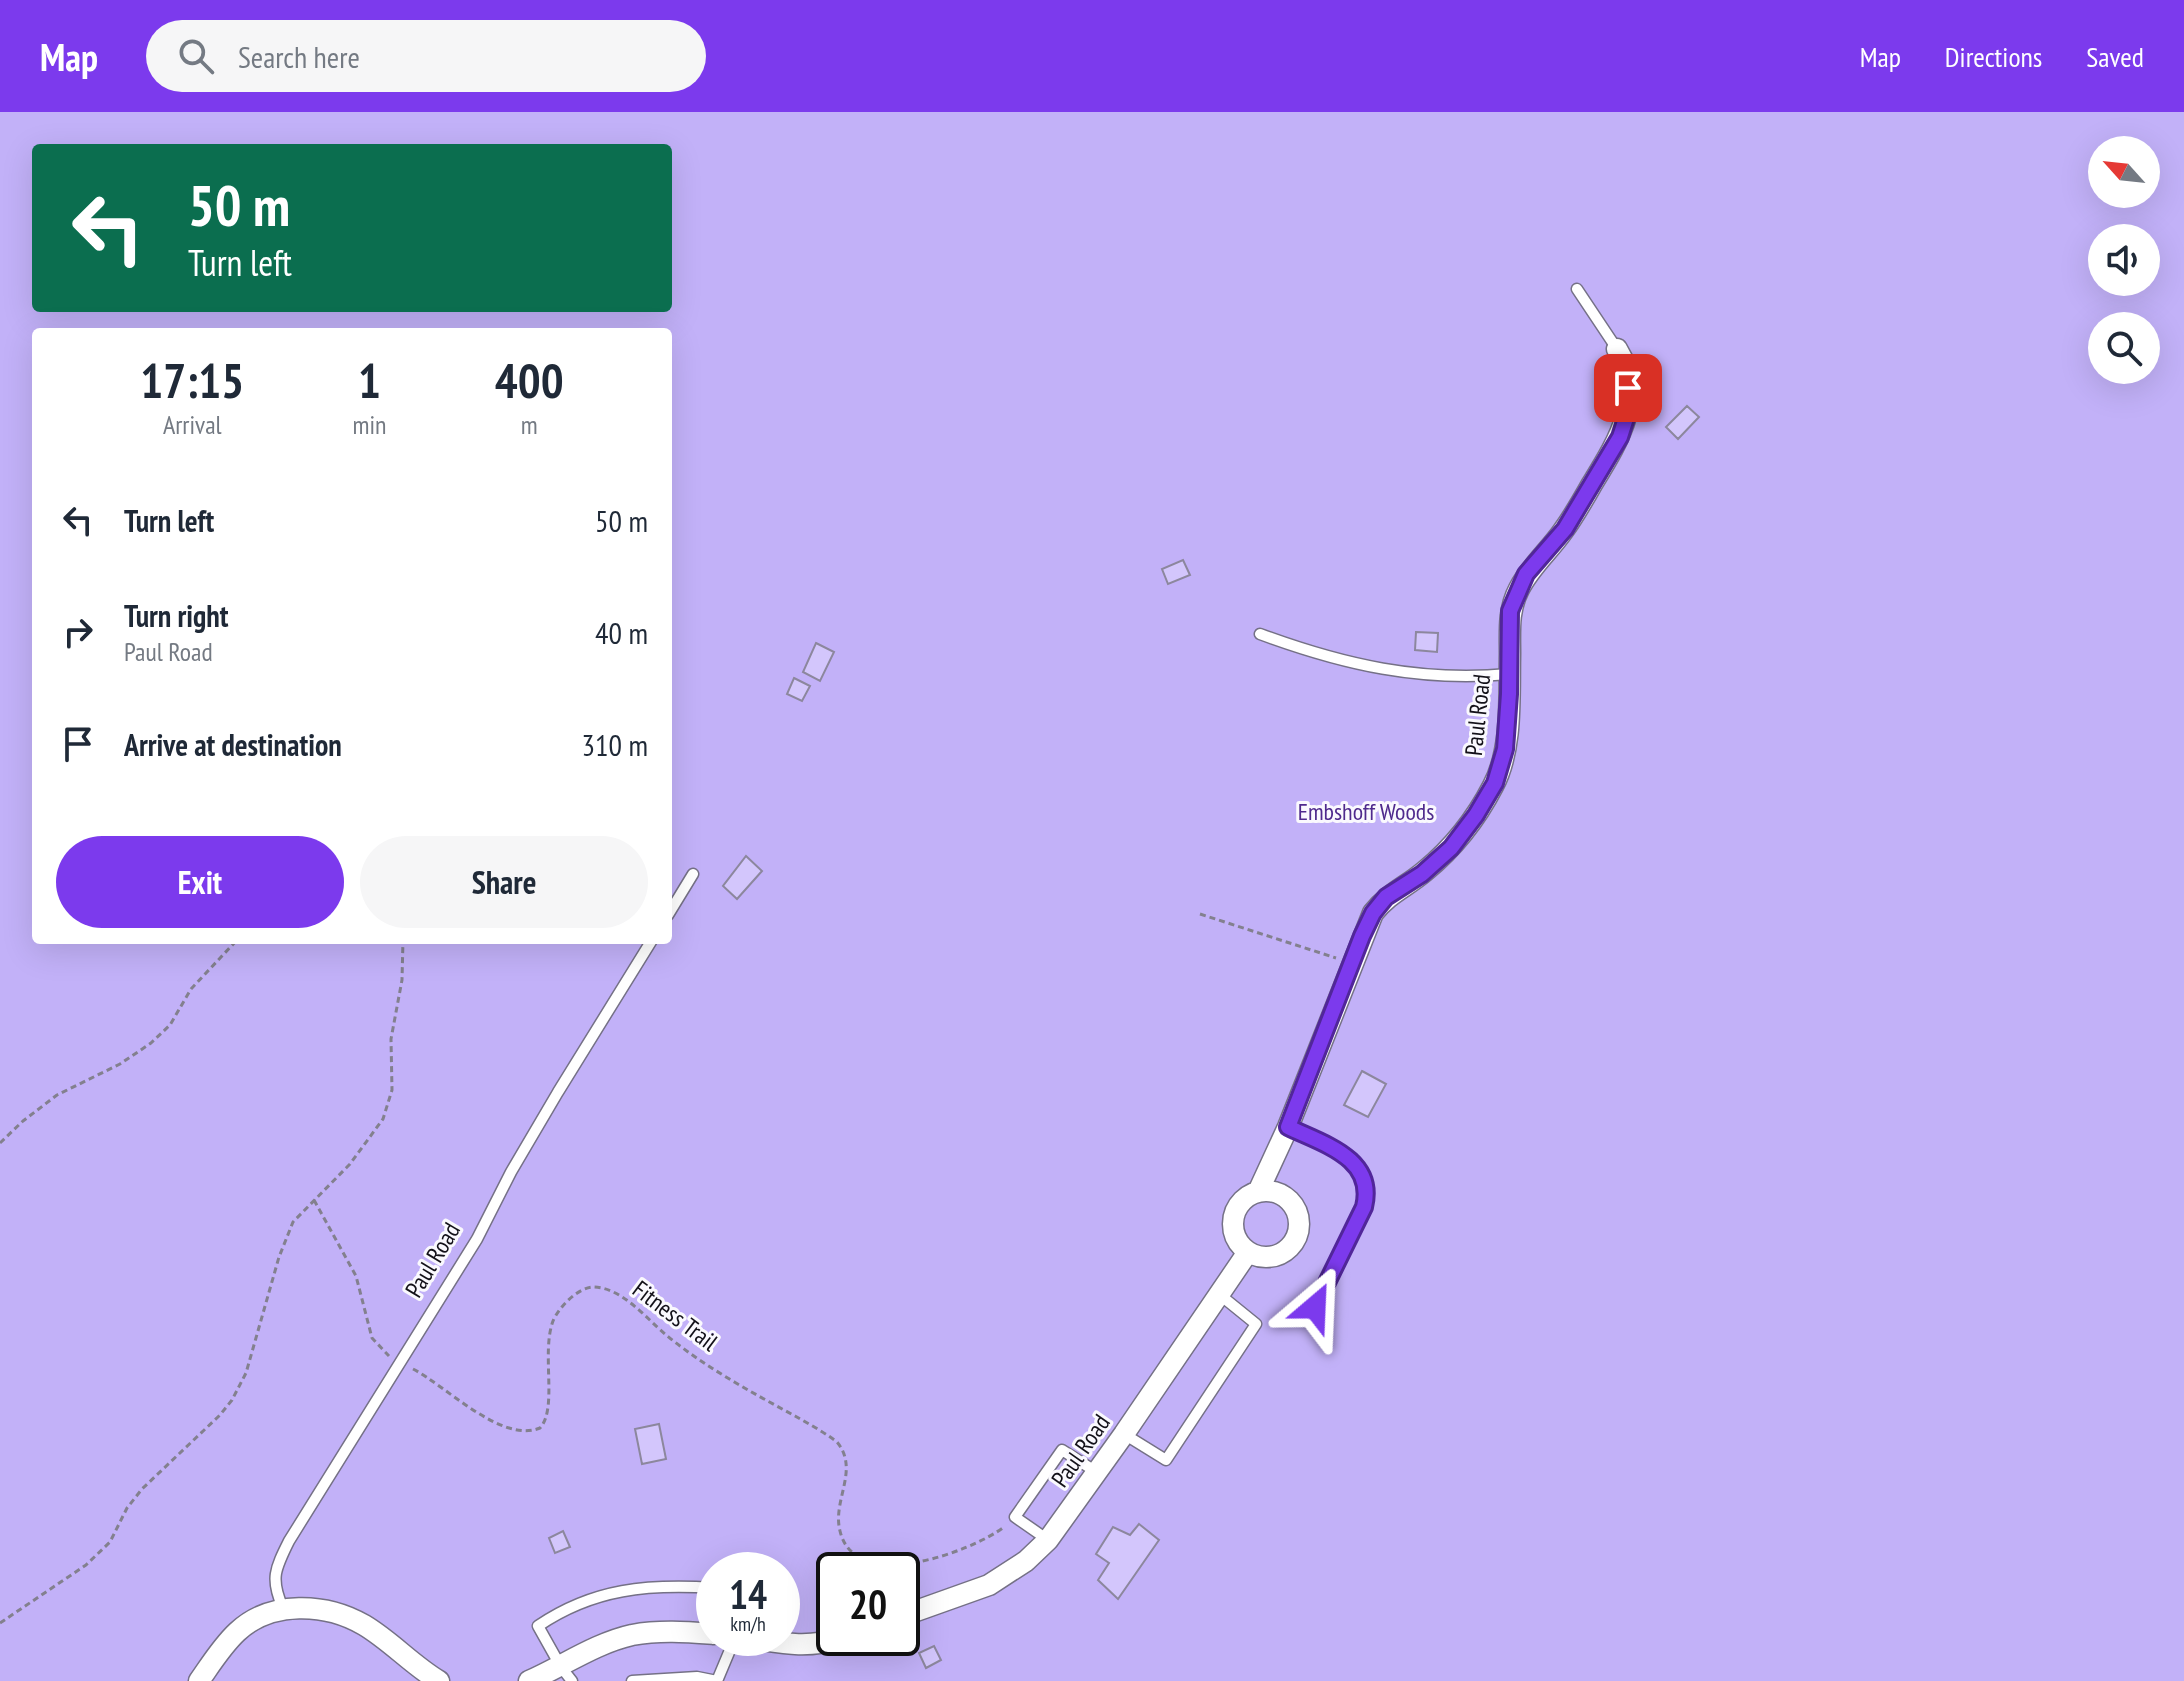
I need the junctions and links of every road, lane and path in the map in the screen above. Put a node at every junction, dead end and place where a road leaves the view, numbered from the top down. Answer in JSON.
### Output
{"nodes":[{"id":1,"x":1577,"y":289,"type":"dead end"},
{"id":2,"x":1617,"y":349,"type":"joint"},
{"id":3,"x":1260,"y":634,"type":"dead end"},
{"id":4,"x":1509,"y":674,"type":"junction"},
{"id":5,"x":693,"y":874,"type":"dead end"},
{"id":6,"x":672,"y":908,"type":"edge"},
{"id":7,"x":1200,"y":914,"type":"dead end"},
{"id":8,"x":233,"y":944,"type":"edge"},
{"id":9,"x":403,"y":944,"type":"edge"},
{"id":10,"x":650,"y":944,"type":"edge"},
{"id":11,"x":1352,"y":963,"type":"junction"},
{"id":12,"x":1288,"y":1127,"type":"junction"},
{"id":13,"x":0,"y":1143,"type":"edge"},
{"id":14,"x":1258,"y":1192,"type":"junction"},
{"id":15,"x":314,"y":1200,"type":"junction"},
{"id":16,"x":1248,"y":1252,"type":"junction"},
{"id":17,"x":1219,"y":1294,"type":"junction"},
{"id":18,"x":1315,"y":1307,"type":"dead end"},
{"id":19,"x":401,"y":1363,"type":"junction"},
{"id":20,"x":1124,"y":1434,"type":"junction"},
{"id":21,"x":1098,"y":1473,"type":"junction"},
{"id":22,"x":1016,"y":1518,"type":"junction"},
{"id":23,"x":1048,"y":1540,"type":"junction"},
{"id":24,"x":696,"y":1588,"type":"edge"},
{"id":25,"x":283,"y":1608,"type":"junction"},
{"id":26,"x":920,"y":1610,"type":"edge"},
{"id":27,"x":0,"y":1623,"type":"edge"},
{"id":28,"x":696,"y":1633,"type":"edge"},
{"id":29,"x":727,"y":1656,"type":"edge"},
{"id":30,"x":566,"y":1674,"type":"edge"},
{"id":31,"x":199,"y":1681,"type":"edge"},
{"id":32,"x":439,"y":1681,"type":"edge"},
{"id":33,"x":529,"y":1681,"type":"edge"},
{"id":34,"x":632,"y":1681,"type":"edge"}],
"edges":[{"from":1,"to":2,"type":"lane"},
{"from":2,"to":4,"type":"street","name":"Paul Road"},
{"from":3,"to":4,"type":"lane"},
{"from":4,"to":11,"type":"street","name":"Paul Road"},
{"from":5,"to":6,"type":"lane"},
{"from":7,"to":11,"type":"path"},
{"from":8,"to":13,"type":"path"},
{"from":9,"to":15,"type":"path"},
{"from":10,"to":19,"type":"lane","name":"Paul Road"},
{"from":11,"to":12,"type":"street","name":"Paul Road"},
{"from":12,"to":14,"type":"street","name":"Paul Road"},
{"from":12,"to":18,"type":"lane"},
{"from":14,"to":16,"type":"street","name":"Paul Road"},
{"from":14,"to":16,"type":"street"},
{"from":15,"to":19,"type":"path","name":"Fitness Trail"},
{"from":15,"to":27,"type":"path"},
{"from":16,"to":17,"type":"street","name":"Paul Road"},
{"from":17,"to":20,"type":"street","name":"Paul Road"},
{"from":17,"to":20,"type":"lane"},
{"from":19,"to":22,"type":"path","name":"Fitness Trail"},
{"from":19,"to":25,"type":"lane","name":"Paul Road"},
{"from":20,"to":21,"type":"street","name":"Paul Road"},
{"from":21,"to":22,"type":"lane"},
{"from":21,"to":23,"type":"street","name":"Paul Road"},
{"from":22,"to":23,"type":"lane"},
{"from":23,"to":26,"type":"street","name":"Paul Road"},
{"from":24,"to":30,"type":"lane"},
{"from":25,"to":31,"type":"street"},
{"from":25,"to":32,"type":"street"},
{"from":28,"to":30,"type":"street"},
{"from":29,"to":34,"type":"lane"},
{"from":30,"to":33,"type":"street"}]}
